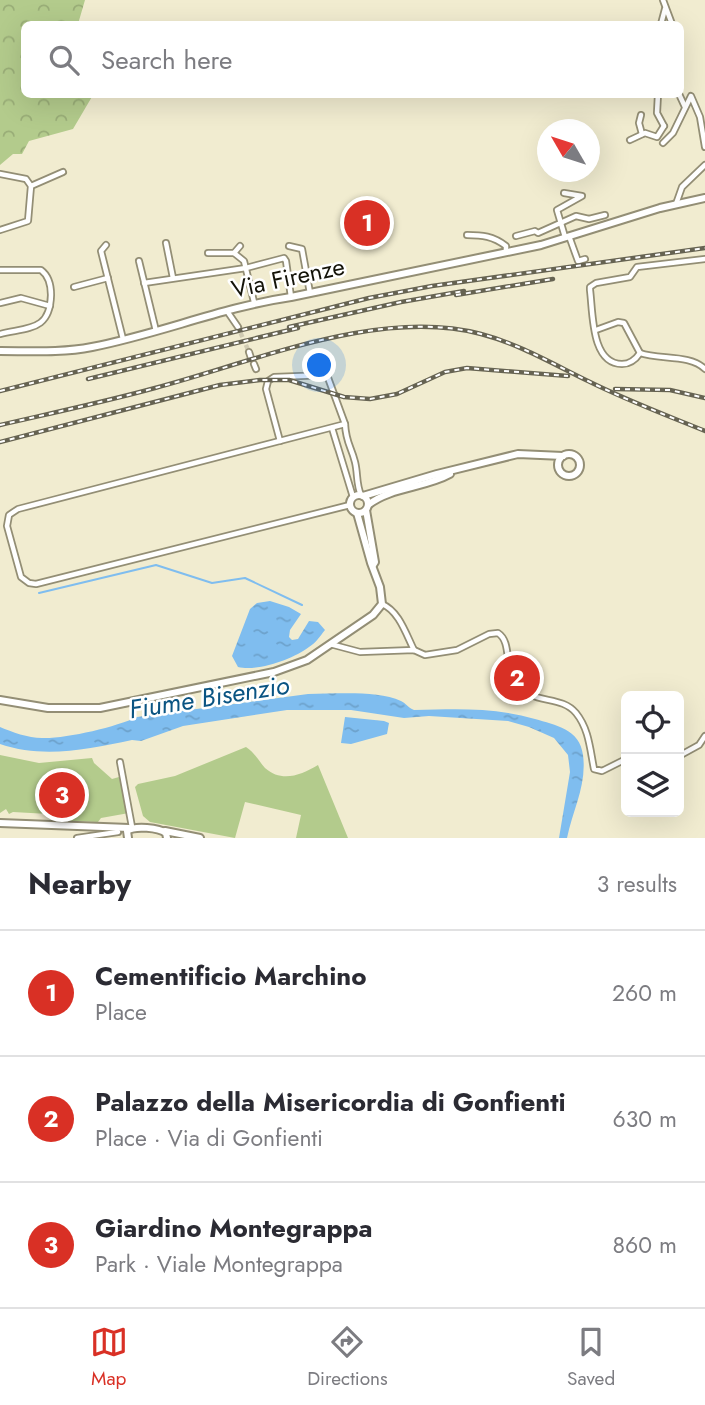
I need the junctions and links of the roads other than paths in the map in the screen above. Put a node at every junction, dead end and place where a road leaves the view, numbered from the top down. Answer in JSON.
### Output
{"nodes":[{"id":1,"x":663,"y":0,"type":"edge"},
{"id":2,"x":665,"y":8,"type":"junction"},
{"id":3,"x":662,"y":21,"type":"edge"},
{"id":4,"x":672,"y":21,"type":"edge"},
{"id":5,"x":658,"y":98,"type":"edge"},
{"id":6,"x":681,"y":98,"type":"edge"},
{"id":7,"x":685,"y":107,"type":"junction"},
{"id":8,"x":641,"y":115,"type":"dead end"},
{"id":9,"x":664,"y":126,"type":"junction"},
{"id":10,"x":642,"y":134,"type":"junction"},
{"id":11,"x":630,"y":140,"type":"dead end"},
{"id":12,"x":705,"y":147,"type":"edge"},
{"id":13,"x":705,"y":166,"type":"edge"},
{"id":14,"x":63,"y":172,"type":"dead end"},
{"id":15,"x":0,"y":174,"type":"edge"},
{"id":16,"x":31,"y":186,"type":"junction"},
{"id":17,"x":565,"y":192,"type":"dead end"},
{"id":18,"x":705,"y":198,"type":"edge"},
{"id":19,"x":676,"y":204,"type":"junction"},
{"id":20,"x":605,"y":215,"type":"dead end"},
{"id":21,"x":560,"y":224,"type":"junction"},
{"id":22,"x":0,"y":230,"type":"edge"},
{"id":23,"x":467,"y":235,"type":"dead end"},
{"id":24,"x":516,"y":236,"type":"dead end"},
{"id":25,"x":567,"y":237,"type":"junction"},
{"id":26,"x":166,"y":243,"type":"dead end"},
{"id":27,"x":502,"y":244,"type":"junction"},
{"id":28,"x":106,"y":245,"type":"dead end"},
{"id":29,"x":240,"y":246,"type":"dead end"},
{"id":30,"x":289,"y":246,"type":"dead end"},
{"id":31,"x":517,"y":250,"type":"junction"},
{"id":32,"x":208,"y":253,"type":"dead end"},
{"id":33,"x":234,"y":253,"type":"junction"},
{"id":34,"x":506,"y":253,"type":"junction"},
{"id":35,"x":491,"y":256,"type":"junction"},
{"id":36,"x":585,"y":259,"type":"dead end"},
{"id":37,"x":705,"y":259,"type":"edge"},
{"id":38,"x":139,"y":261,"type":"dead end"},
{"id":39,"x":246,"y":268,"type":"junction"},
{"id":40,"x":0,"y":270,"type":"edge"},
{"id":41,"x":108,"y":278,"type":"junction"},
{"id":42,"x":173,"y":278,"type":"junction"},
{"id":43,"x":144,"y":283,"type":"junction"},
{"id":44,"x":74,"y":287,"type":"dead end"},
{"id":45,"x":310,"y":293,"type":"junction"},
{"id":46,"x":291,"y":297,"type":"junction"},
{"id":47,"x":254,"y":302,"type":"junction"},
{"id":48,"x":0,"y":303,"type":"edge"},
{"id":49,"x":50,"y":306,"type":"junction"},
{"id":50,"x":227,"y":311,"type":"junction"},
{"id":51,"x":238,"y":327,"type":"tunnel mouth"},
{"id":52,"x":596,"y":330,"type":"junction"},
{"id":53,"x":156,"y":331,"type":"junction"},
{"id":54,"x":0,"y":334,"type":"edge"},
{"id":55,"x":122,"y":340,"type":"junction"},
{"id":56,"x":0,"y":351,"type":"edge"},
{"id":57,"x":249,"y":352,"type":"tunnel mouth"},
{"id":58,"x":640,"y":353,"type":"junction"},
{"id":59,"x":254,"y":364,"type":"dead end"},
{"id":60,"x":705,"y":369,"type":"edge"},
{"id":61,"x":345,"y":424,"type":"junction"},
{"id":62,"x":332,"y":428,"type":"junction"},
{"id":63,"x":280,"y":441,"type":"junction"},
{"id":64,"x":543,"y":455,"type":"junction"},
{"id":65,"x":563,"y":456,"type":"junction"},
{"id":66,"x":343,"y":460,"type":"junction"},
{"id":67,"x":355,"y":461,"type":"junction"},
{"id":68,"x":558,"y":466,"type":"junction"},
{"id":69,"x":458,"y":470,"type":"junction"},
{"id":70,"x":362,"y":496,"type":"junction"},
{"id":71,"x":353,"y":497,"type":"junction"},
{"id":72,"x":350,"y":505,"type":"junction"},
{"id":73,"x":367,"y":508,"type":"junction"},
{"id":74,"x":357,"y":513,"type":"junction"},
{"id":75,"x":373,"y":565,"type":"junction"},
{"id":76,"x":382,"y":604,"type":"junction"},
{"id":77,"x":330,"y":644,"type":"junction"},
{"id":78,"x":414,"y":650,"type":"junction"},
{"id":79,"x":0,"y":700,"type":"edge"},
{"id":80,"x":705,"y":736,"type":"edge"},
{"id":81,"x":683,"y":754,"type":"edge"},
{"id":82,"x":120,"y":762,"type":"dead end"},
{"id":83,"x":621,"y":762,"type":"edge"},
{"id":84,"x":0,"y":823,"type":"edge"},
{"id":85,"x":105,"y":828,"type":"junction"},
{"id":86,"x":118,"y":832,"type":"junction"},
{"id":87,"x":129,"y":832,"type":"edge"},
{"id":88,"x":167,"y":836,"type":"edge"},
{"id":89,"x":85,"y":837,"type":"edge"},
{"id":90,"x":77,"y":838,"type":"edge"},
{"id":91,"x":184,"y":838,"type":"edge"},
{"id":92,"x":200,"y":838,"type":"edge"}],
"edges":[{"from":1,"to":2,"type":"street"},
{"from":2,"to":3,"type":"street"},
{"from":2,"to":4,"type":"street"},
{"from":5,"to":9,"type":"street"},
{"from":6,"to":7,"type":"street"},
{"from":7,"to":9,"type":"street"},
{"from":7,"to":12,"type":"street"},
{"from":8,"to":10,"type":"street"},
{"from":9,"to":10,"type":"street"},
{"from":10,"to":11,"type":"street"},
{"from":13,"to":19,"type":"street"},
{"from":14,"to":16,"type":"street"},
{"from":15,"to":16,"type":"street"},
{"from":16,"to":22,"type":"street"},
{"from":17,"to":21,"type":"street"},
{"from":18,"to":19,"type":"street","name":"Via Firenze"},
{"from":19,"to":25,"type":"street","name":"Via Firenze"},
{"from":20,"to":21,"type":"street"},
{"from":21,"to":24,"type":"street"},
{"from":21,"to":25,"type":"street"},
{"from":23,"to":27,"type":"street"},
{"from":25,"to":31,"type":"street","name":"Via Firenze"},
{"from":25,"to":36,"type":"street"},
{"from":26,"to":42,"type":"street"},
{"from":27,"to":31,"type":"street"},
{"from":27,"to":34,"type":"street"},
{"from":27,"to":35,"type":"street"},
{"from":28,"to":41,"type":"street"},
{"from":29,"to":33,"type":"street"},
{"from":30,"to":45,"type":"street"},
{"from":31,"to":34,"type":"street","name":"Via Firenze"},
{"from":32,"to":33,"type":"street"},
{"from":33,"to":39,"type":"street"},
{"from":34,"to":35,"type":"street","name":"Via Firenze"},
{"from":35,"to":45,"type":"street","name":"Via Firenze"},
{"from":37,"to":52,"type":"street"},
{"from":38,"to":43,"type":"street"},
{"from":39,"to":42,"type":"street"},
{"from":39,"to":46,"type":"street"},
{"from":39,"to":47,"type":"street"},
{"from":40,"to":49,"type":"street"},
{"from":41,"to":44,"type":"street"},
{"from":41,"to":55,"type":"street"},
{"from":42,"to":43,"type":"street"},
{"from":43,"to":53,"type":"street"},
{"from":45,"to":46,"type":"street","name":"Via Firenze"},
{"from":46,"to":47,"type":"street","name":"Via Firenze"},
{"from":47,"to":50,"type":"street","name":"Via Firenze"},
{"from":48,"to":49,"type":"street"},
{"from":49,"to":54,"type":"street"},
{"from":50,"to":51,"type":"street"},
{"from":50,"to":53,"type":"street","name":"Via Firenze"},
{"from":52,"to":58,"type":"street"},
{"from":52,"to":58,"type":"street"},
{"from":53,"to":55,"type":"street","name":"Via Firenze"},
{"from":55,"to":56,"type":"street","name":"Via Firenze"},
{"from":57,"to":59,"type":"street"},
{"from":58,"to":60,"type":"street"},
{"from":61,"to":62,"type":"street"},
{"from":61,"to":63,"type":"street"},
{"from":61,"to":67,"type":"street"},
{"from":62,"to":63,"type":"street"},
{"from":62,"to":66,"type":"street"},
{"from":63,"to":72,"type":"street"},
{"from":64,"to":65,"type":"street"},
{"from":64,"to":68,"type":"street"},
{"from":64,"to":69,"type":"street"},
{"from":65,"to":68,"type":"street"},
{"from":65,"to":68,"type":"street"},
{"from":66,"to":67,"type":"street"},
{"from":66,"to":71,"type":"street"},
{"from":67,"to":70,"type":"street"},
{"from":69,"to":70,"type":"street"},
{"from":69,"to":73,"type":"street"},
{"from":70,"to":71,"type":"street"},
{"from":70,"to":73,"type":"street"},
{"from":71,"to":72,"type":"street"},
{"from":72,"to":74,"type":"street"},
{"from":73,"to":74,"type":"street"},
{"from":73,"to":75,"type":"street"},
{"from":74,"to":75,"type":"street"},
{"from":75,"to":76,"type":"street"},
{"from":76,"to":77,"type":"street"},
{"from":76,"to":78,"type":"street"},
{"from":77,"to":78,"type":"street"},
{"from":77,"to":79,"type":"street"},
{"from":78,"to":83,"type":"street"},
{"from":80,"to":81,"type":"street"},
{"from":82,"to":87,"type":"street"},
{"from":84,"to":85,"type":"street"},
{"from":85,"to":86,"type":"street"},
{"from":85,"to":87,"type":"street"},
{"from":86,"to":87,"type":"street"},
{"from":86,"to":89,"type":"street"},
{"from":87,"to":88,"type":"street"},
{"from":88,"to":91,"type":"street"},
{"from":88,"to":92,"type":"street"},
{"from":89,"to":90,"type":"street"}]}
